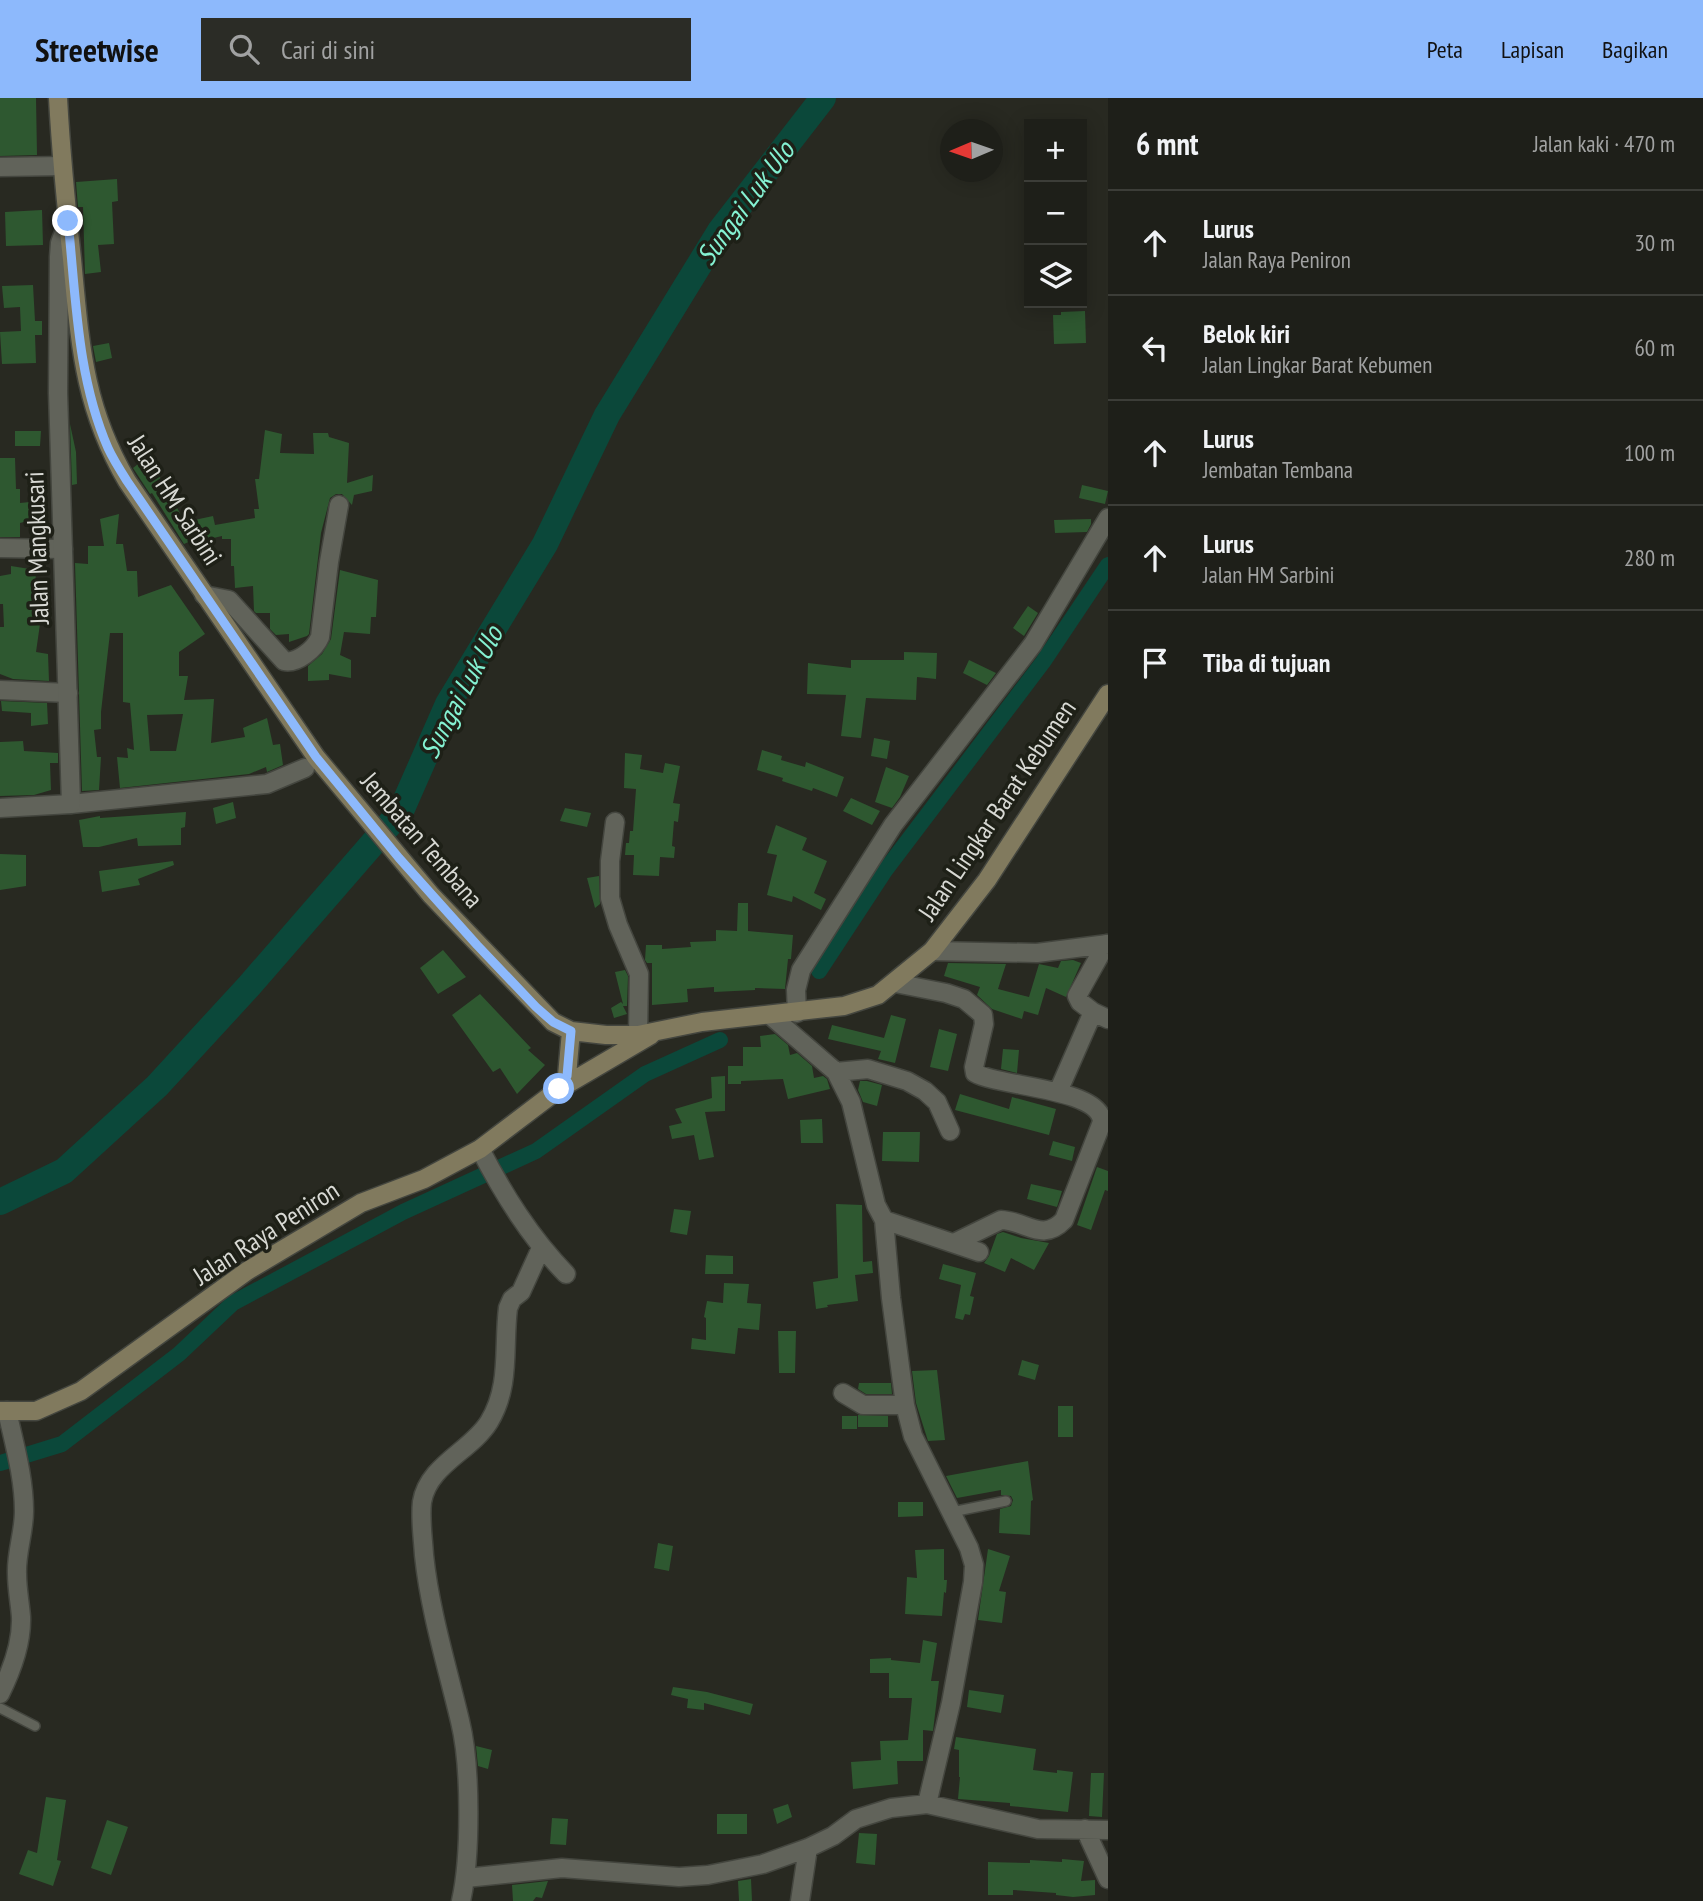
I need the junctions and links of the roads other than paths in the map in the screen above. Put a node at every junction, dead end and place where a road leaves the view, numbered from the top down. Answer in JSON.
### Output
{"nodes":[{"id":1,"x":58,"y":98,"type":"edge"},
{"id":2,"x":62,"y":166,"type":"junction"},
{"id":3,"x":0,"y":167,"type":"edge"},
{"id":4,"x":68,"y":221,"type":"junction"},
{"id":5,"x":339,"y":505,"type":"dead end"},
{"id":6,"x":1108,"y":518,"type":"edge"},
{"id":7,"x":0,"y":548,"type":"edge"},
{"id":8,"x":63,"y":549,"type":"junction"},
{"id":9,"x":204,"y":594,"type":"junction"},
{"id":10,"x":0,"y":690,"type":"edge"},
{"id":11,"x":68,"y":693,"type":"junction"},
{"id":12,"x":1108,"y":694,"type":"edge"},
{"id":13,"x":305,"y":768,"type":"dead end"},
{"id":14,"x":327,"y":770,"type":"joint"},
{"id":15,"x":71,"y":804,"type":"junction"},
{"id":16,"x":0,"y":808,"type":"edge"},
{"id":17,"x":615,"y":822,"type":"dead end"},
{"id":18,"x":1107,"y":944,"type":"edge"},
{"id":19,"x":477,"y":945,"type":"joint"},
{"id":20,"x":932,"y":951,"type":"junction"},
{"id":21,"x":895,"y":983,"type":"junction"},
{"id":22,"x":797,"y":1013,"type":"junction"},
{"id":23,"x":770,"y":1015,"type":"junction"},
{"id":24,"x":1100,"y":1015,"type":"edge"},
{"id":25,"x":662,"y":1029,"type":"junction"},
{"id":26,"x":571,"y":1031,"type":"junction"},
{"id":27,"x":638,"y":1035,"type":"junction"},
{"id":28,"x":836,"y":1072,"type":"junction"},
{"id":29,"x":559,"y":1089,"type":"junction"},
{"id":30,"x":1058,"y":1092,"type":"junction"},
{"id":31,"x":950,"y":1131,"type":"dead end"},
{"id":32,"x":480,"y":1149,"type":"junction"},
{"id":33,"x":884,"y":1220,"type":"junction"},
{"id":34,"x":954,"y":1243,"type":"junction"},
{"id":35,"x":541,"y":1248,"type":"junction"},
{"id":36,"x":979,"y":1252,"type":"dead end"},
{"id":37,"x":566,"y":1274,"type":"dead end"},
{"id":38,"x":843,"y":1394,"type":"dead end"},
{"id":39,"x":905,"y":1405,"type":"junction"},
{"id":40,"x":3,"y":1411,"type":"edge"},
{"id":41,"x":1006,"y":1501,"type":"dead end"},
{"id":42,"x":952,"y":1512,"type":"junction"},
{"id":43,"x":0,"y":1694,"type":"edge"},
{"id":44,"x":0,"y":1708,"type":"edge"},
{"id":45,"x":35,"y":1726,"type":"dead end"},
{"id":46,"x":928,"y":1804,"type":"junction"},
{"id":47,"x":1085,"y":1829,"type":"junction"},
{"id":48,"x":1108,"y":1830,"type":"edge"},
{"id":49,"x":808,"y":1848,"type":"junction"},
{"id":50,"x":466,"y":1878,"type":"junction"},
{"id":51,"x":1108,"y":1879,"type":"edge"},
{"id":52,"x":461,"y":1901,"type":"edge"},
{"id":53,"x":800,"y":1901,"type":"edge"}],
"edges":[{"from":1,"to":2,"type":"main road","name":"Jalan HM Sarbini"},
{"from":2,"to":3,"type":"street"},
{"from":2,"to":4,"type":"main road","name":"Jalan HM Sarbini"},
{"from":4,"to":8,"type":"street","name":"Jalan Mangkusari"},
{"from":4,"to":9,"type":"main road","name":"Jalan HM Sarbini"},
{"from":5,"to":9,"type":"street"},
{"from":6,"to":22,"type":"street"},
{"from":7,"to":8,"type":"street"},
{"from":8,"to":11,"type":"street","name":"Jalan Mangkusari"},
{"from":9,"to":14,"type":"main road","name":"Jalan HM Sarbini"},
{"from":10,"to":11,"type":"street"},
{"from":11,"to":15,"type":"street","name":"Jalan Mangkusari"},
{"from":12,"to":20,"type":"main road","name":"Jalan Lingkar Barat Kebumen"},
{"from":13,"to":15,"type":"street"},
{"from":14,"to":19,"type":"main road","name":"Jembatan Tembana"},
{"from":15,"to":16,"type":"street"},
{"from":17,"to":27,"type":"street"},
{"from":18,"to":20,"type":"street"},
{"from":18,"to":24,"type":"street"},
{"from":19,"to":26,"type":"main road","name":"Jalan Lingkar Barat Kebumen"},
{"from":20,"to":21,"type":"main road","name":"Jalan Lingkar Barat Kebumen"},
{"from":21,"to":22,"type":"main road","name":"Jalan Lingkar Barat Kebumen"},
{"from":21,"to":30,"type":"street"},
{"from":22,"to":23,"type":"main road","name":"Jalan Lingkar Barat Kebumen"},
{"from":23,"to":25,"type":"main road","name":"Jalan Lingkar Barat Kebumen"},
{"from":23,"to":28,"type":"street"},
{"from":24,"to":30,"type":"street"},
{"from":25,"to":27,"type":"main road","name":"Jalan Lingkar Barat Kebumen"},
{"from":25,"to":29,"type":"main road","name":"Jalan Raya Peniron"},
{"from":26,"to":27,"type":"main road","name":"Jalan Lingkar Barat Kebumen"},
{"from":26,"to":29,"type":"main road"},
{"from":28,"to":31,"type":"street"},
{"from":28,"to":33,"type":"street"},
{"from":29,"to":32,"type":"main road","name":"Jalan Raya Peniron"},
{"from":30,"to":34,"type":"street"},
{"from":32,"to":35,"type":"street"},
{"from":32,"to":40,"type":"main road","name":"Jalan Raya Peniron"},
{"from":33,"to":34,"type":"street"},
{"from":33,"to":39,"type":"street"},
{"from":34,"to":36,"type":"street"},
{"from":35,"to":37,"type":"street"},
{"from":35,"to":50,"type":"street"},
{"from":38,"to":39,"type":"street"},
{"from":39,"to":42,"type":"street"},
{"from":40,"to":43,"type":"street"},
{"from":41,"to":42,"type":"lane"},
{"from":42,"to":46,"type":"street"},
{"from":44,"to":45,"type":"lane"},
{"from":46,"to":47,"type":"street"},
{"from":46,"to":49,"type":"street"},
{"from":47,"to":48,"type":"street"},
{"from":47,"to":51,"type":"street"},
{"from":49,"to":50,"type":"street"},
{"from":49,"to":53,"type":"street"},
{"from":50,"to":52,"type":"street"}]}
